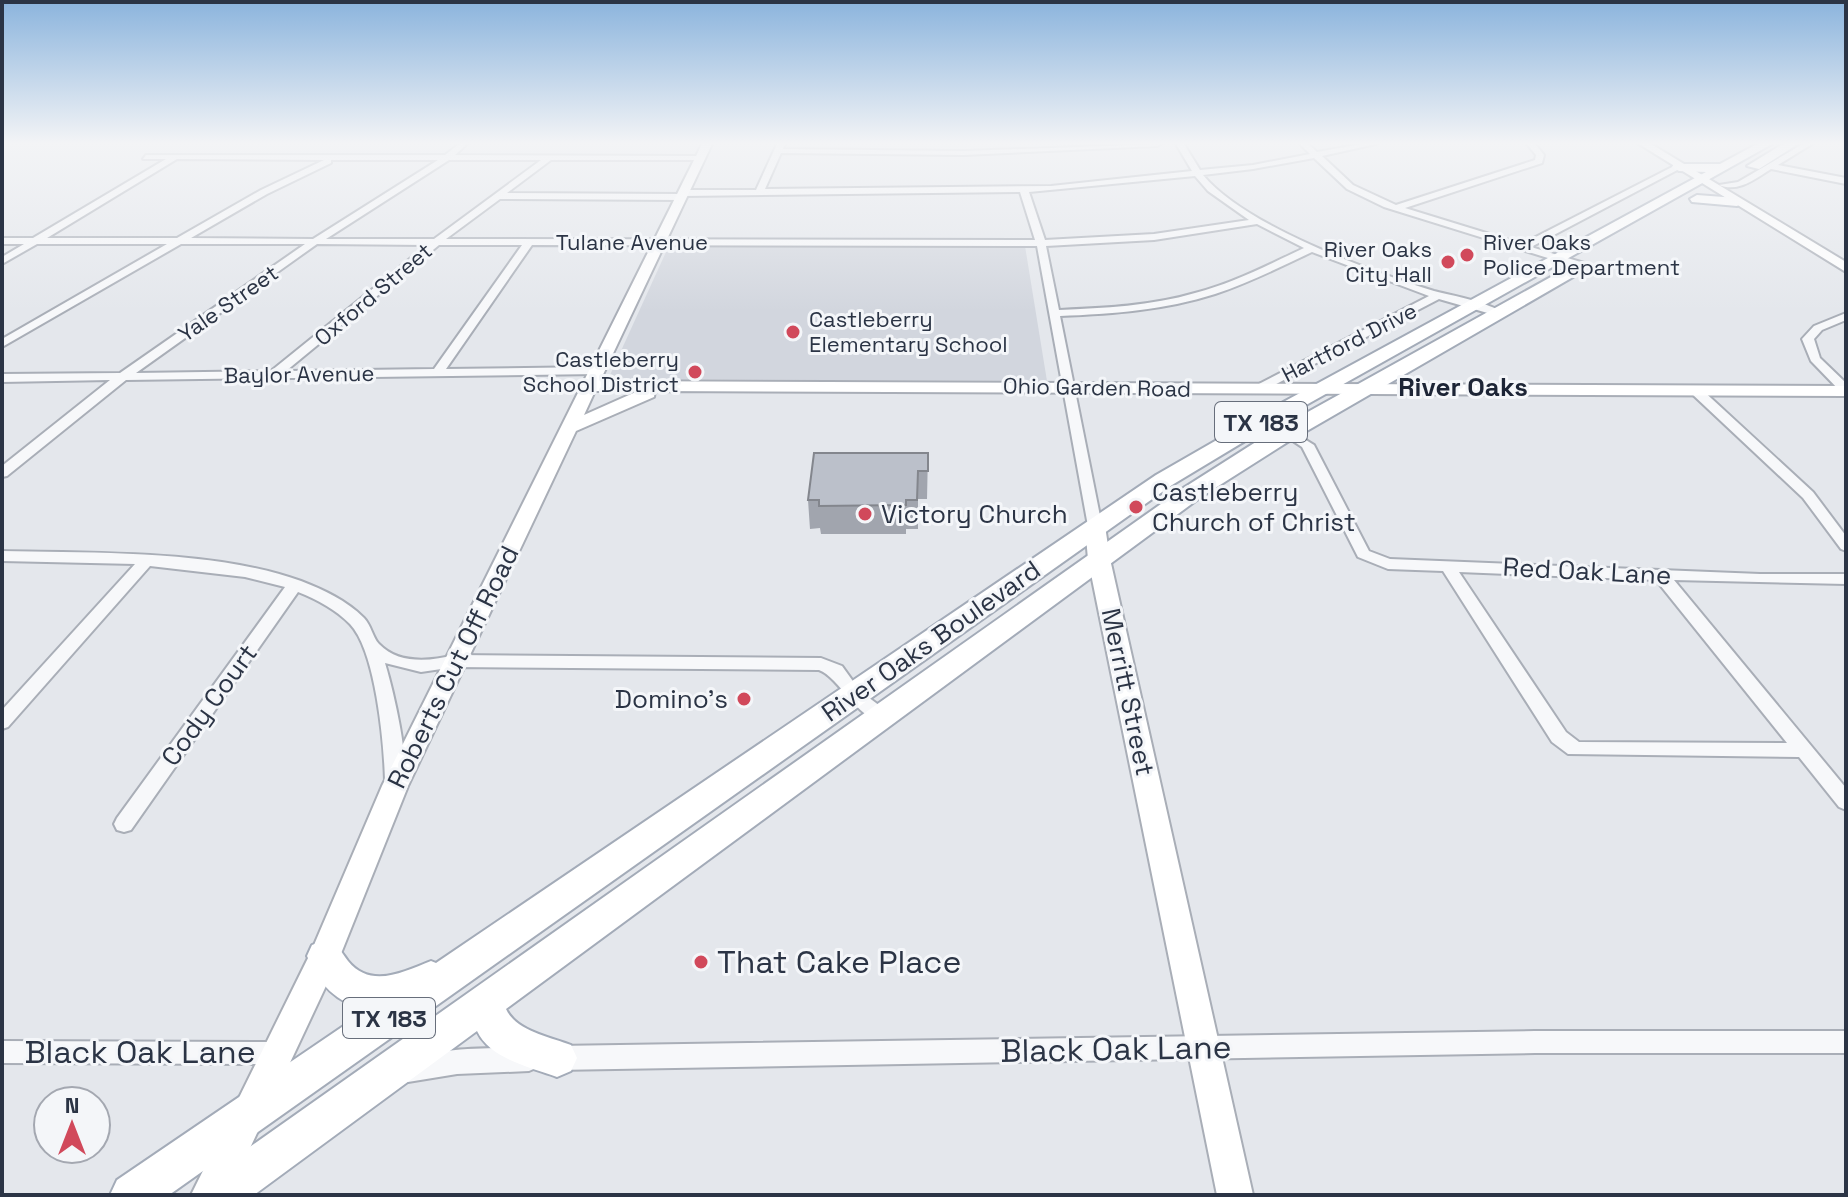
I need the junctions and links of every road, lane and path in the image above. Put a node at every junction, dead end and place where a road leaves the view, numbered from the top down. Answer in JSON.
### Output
{"nodes":[{"id":1,"x":105,"y":200,"type":"edge"},
{"id":2,"x":251,"y":200,"type":"edge"},
{"id":3,"x":381,"y":200,"type":"edge"},
{"id":4,"x":490,"y":200,"type":"edge"},
{"id":5,"x":680,"y":200,"type":"edge"},
{"id":6,"x":1027,"y":200,"type":"edge"},
{"id":7,"x":1224,"y":200,"type":"edge"},
{"id":8,"x":1378,"y":200,"type":"edge"},
{"id":9,"x":1420,"y":200,"type":"edge"},
{"id":10,"x":1615,"y":200,"type":"edge"},
{"id":11,"x":1681,"y":200,"type":"edge"},
{"id":12,"x":1695,"y":200,"type":"edge"},
{"id":13,"x":1708,"y":200,"type":"edge"},
{"id":14,"x":1734,"y":200,"type":"edge"},
{"id":15,"x":1737,"y":202,"type":"junction"},
{"id":16,"x":1395,"y":208,"type":"junction"},
{"id":17,"x":1261,"y":221,"type":"junction"},
{"id":18,"x":2,"y":241,"type":"edge"},
{"id":19,"x":36,"y":241,"type":"junction"},
{"id":20,"x":182,"y":241,"type":"junction"},
{"id":21,"x":316,"y":241,"type":"junction"},
{"id":22,"x":530,"y":241,"type":"junction"},
{"id":23,"x":436,"y":242,"type":"junction"},
{"id":24,"x":660,"y":242,"type":"junction"},
{"id":25,"x":1041,"y":243,"type":"junction"},
{"id":26,"x":1313,"y":248,"type":"junction"},
{"id":27,"x":1521,"y":248,"type":"junction"},
{"id":28,"x":1556,"y":259,"type":"junction"},
{"id":29,"x":2,"y":261,"type":"edge"},
{"id":30,"x":1580,"y":265,"type":"junction"},
{"id":31,"x":1846,"y":268,"type":"edge"},
{"id":32,"x":1439,"y":295,"type":"junction"},
{"id":33,"x":1471,"y":306,"type":"junction"},
{"id":34,"x":1054,"y":313,"type":"junction"},
{"id":35,"x":1498,"y":313,"type":"junction"},
{"id":36,"x":1846,"y":316,"type":"edge"},
{"id":37,"x":1406,"y":341,"type":"junction"},
{"id":38,"x":2,"y":344,"type":"edge"},
{"id":39,"x":438,"y":372,"type":"junction"},
{"id":40,"x":275,"y":374,"type":"junction"},
{"id":41,"x":1387,"y":376,"type":"junction"},
{"id":42,"x":122,"y":377,"type":"junction"},
{"id":43,"x":2,"y":378,"type":"edge"},
{"id":44,"x":592,"y":378,"type":"junction"},
{"id":45,"x":670,"y":386,"type":"junction"},
{"id":46,"x":1070,"y":386,"type":"junction"},
{"id":47,"x":1265,"y":388,"type":"junction"},
{"id":48,"x":1366,"y":388,"type":"junction"},
{"id":49,"x":1695,"y":390,"type":"junction"},
{"id":50,"x":1846,"y":390,"type":"edge"},
{"id":51,"x":1315,"y":392,"type":"junction"},
{"id":52,"x":1283,"y":410,"type":"junction"},
{"id":53,"x":569,"y":428,"type":"junction"},
{"id":54,"x":1283,"y":435,"type":"junction"},
{"id":55,"x":2,"y":473,"type":"edge"},
{"id":56,"x":1095,"y":526,"type":"junction"},
{"id":57,"x":1846,"y":546,"type":"edge"},
{"id":58,"x":2,"y":556,"type":"edge"},
{"id":59,"x":1099,"y":559,"type":"junction"},
{"id":60,"x":146,"y":561,"type":"junction"},
{"id":61,"x":1447,"y":565,"type":"junction"},
{"id":62,"x":1660,"y":574,"type":"junction"},
{"id":63,"x":1846,"y":579,"type":"edge"},
{"id":64,"x":294,"y":586,"type":"junction"},
{"id":65,"x":371,"y":647,"type":"junction"},
{"id":66,"x":455,"y":661,"type":"junction"},
{"id":67,"x":854,"y":695,"type":"junction"},
{"id":68,"x":883,"y":715,"type":"junction"},
{"id":69,"x":2,"y":722,"type":"edge"},
{"id":70,"x":1802,"y":750,"type":"junction"},
{"id":71,"x":395,"y":786,"type":"junction"},
{"id":72,"x":1846,"y":802,"type":"edge"},
{"id":73,"x":124,"y":824,"type":"dead end"},
{"id":74,"x":564,"y":895,"type":"junction"},
{"id":75,"x":592,"y":925,"type":"junction"},
{"id":76,"x":325,"y":956,"type":"junction"},
{"id":77,"x":478,"y":956,"type":"junction"},
{"id":78,"x":485,"y":1003,"type":"junction"},
{"id":79,"x":1846,"y":1042,"type":"edge"},
{"id":80,"x":1206,"y":1048,"type":"junction"},
{"id":81,"x":2,"y":1052,"type":"edge"},
{"id":82,"x":278,"y":1053,"type":"junction"},
{"id":83,"x":557,"y":1058,"type":"junction"},
{"id":84,"x":388,"y":1073,"type":"junction"},
{"id":85,"x":248,"y":1117,"type":"junction"},
{"id":86,"x":132,"y":1195,"type":"edge"},
{"id":87,"x":209,"y":1195,"type":"edge"},
{"id":88,"x":218,"y":1195,"type":"edge"},
{"id":89,"x":1235,"y":1195,"type":"edge"}],
"edges":[{"from":1,"to":19,"type":"street"},
{"from":2,"to":20,"type":"street"},
{"from":3,"to":21,"type":"street","name":"Yale Street"},
{"from":4,"to":23,"type":"street","name":"Oxford Street"},
{"from":5,"to":24,"type":"street","name":"Roberts Cut Off Road"},
{"from":6,"to":25,"type":"street","name":"Merritt Street"},
{"from":7,"to":17,"type":"street"},
{"from":8,"to":16,"type":"street"},
{"from":9,"to":16,"type":"street"},
{"from":10,"to":27,"type":"street"},
{"from":11,"to":28,"type":"main road","name":"River Oaks Boulevard","number":"TX 183"},
{"from":12,"to":30,"type":"main road","name":"River Oaks Boulevard","number":"TX 183"},
{"from":13,"to":15,"type":"main road"},
{"from":14,"to":15,"type":"street"},
{"from":15,"to":31,"type":"street"},
{"from":16,"to":27,"type":"street"},
{"from":17,"to":25,"type":"street","name":"Tulane Avenue"},
{"from":17,"to":26,"type":"street"},
{"from":18,"to":19,"type":"street","name":"Tulane Avenue"},
{"from":19,"to":20,"type":"street","name":"Tulane Avenue"},
{"from":19,"to":29,"type":"street"},
{"from":20,"to":21,"type":"street","name":"Tulane Avenue"},
{"from":20,"to":38,"type":"street"},
{"from":21,"to":23,"type":"street","name":"Tulane Avenue"},
{"from":21,"to":42,"type":"street","name":"Yale Street"},
{"from":22,"to":23,"type":"street","name":"Tulane Avenue"},
{"from":22,"to":24,"type":"street","name":"Tulane Avenue"},
{"from":22,"to":39,"type":"street"},
{"from":23,"to":40,"type":"street","name":"Oxford Street"},
{"from":24,"to":25,"type":"street","name":"Tulane Avenue"},
{"from":24,"to":44,"type":"street","name":"Roberts Cut Off Road"},
{"from":25,"to":34,"type":"street","name":"Merritt Street"},
{"from":26,"to":32,"type":"street"},
{"from":26,"to":34,"type":"street"},
{"from":27,"to":28,"type":"street"},
{"from":28,"to":30,"type":"street"},
{"from":28,"to":33,"type":"main road","name":"River Oaks Boulevard","number":"TX 183"},
{"from":30,"to":35,"type":"main road","name":"River Oaks Boulevard","number":"TX 183"},
{"from":32,"to":33,"type":"street"},
{"from":32,"to":47,"type":"street","name":"Hartford Drive"},
{"from":33,"to":35,"type":"street"},
{"from":33,"to":37,"type":"main road","name":"River Oaks Boulevard","number":"TX 183"},
{"from":34,"to":46,"type":"street","name":"Merritt Street"},
{"from":35,"to":41,"type":"main road","name":"River Oaks Boulevard","number":"TX 183"},
{"from":36,"to":50,"type":"street"},
{"from":37,"to":41,"type":"main road"},
{"from":37,"to":51,"type":"main road","name":"River Oaks Boulevard","number":"TX 183"},
{"from":39,"to":40,"type":"street","name":"Baylor Avenue"},
{"from":39,"to":44,"type":"street","name":"Baylor Avenue"},
{"from":40,"to":42,"type":"street","name":"Baylor Avenue"},
{"from":41,"to":48,"type":"main road","name":"River Oaks Boulevard","number":"TX 183"},
{"from":42,"to":43,"type":"street","name":"Baylor Avenue"},
{"from":42,"to":55,"type":"street","name":"Yale Street"},
{"from":44,"to":45,"type":"street","name":"Ohio Garden Road"},
{"from":44,"to":53,"type":"street","name":"Roberts Cut Off Road"},
{"from":45,"to":46,"type":"street","name":"Ohio Garden Road"},
{"from":45,"to":53,"type":"street"},
{"from":46,"to":47,"type":"street","name":"Ohio Garden Road"},
{"from":46,"to":56,"type":"street","name":"Merritt Street"},
{"from":47,"to":51,"type":"street","name":"Ohio Garden Road"},
{"from":47,"to":52,"type":"main road"},
{"from":48,"to":49,"type":"street","name":"Ohio Garden Road"},
{"from":48,"to":51,"type":"street","name":"Ohio Garden Road"},
{"from":48,"to":54,"type":"main road","name":"River Oaks Boulevard","number":"TX 183"},
{"from":49,"to":50,"type":"street","name":"Ohio Garden Road"},
{"from":49,"to":57,"type":"street"},
{"from":51,"to":52,"type":"main road","name":"River Oaks Boulevard","number":"TX 183"},
{"from":51,"to":54,"type":"main road"},
{"from":52,"to":56,"type":"main road","name":"River Oaks Boulevard","number":"TX 183"},
{"from":53,"to":66,"type":"street","name":"Roberts Cut Off Road"},
{"from":54,"to":59,"type":"main road","name":"River Oaks Boulevard","number":"TX 183"},
{"from":54,"to":61,"type":"street","name":"Red Oak Lane"},
{"from":56,"to":59,"type":"street","name":"Merritt Street"},
{"from":56,"to":67,"type":"main road","name":"River Oaks Boulevard","number":"TX 183"},
{"from":58,"to":60,"type":"street"},
{"from":59,"to":68,"type":"main road","name":"River Oaks Boulevard","number":"TX 183"},
{"from":59,"to":80,"type":"street","name":"Merritt Street"},
{"from":60,"to":64,"type":"street"},
{"from":60,"to":69,"type":"street"},
{"from":61,"to":62,"type":"street","name":"Red Oak Lane"},
{"from":61,"to":70,"type":"street"},
{"from":62,"to":63,"type":"street","name":"Red Oak Lane"},
{"from":62,"to":70,"type":"street"},
{"from":64,"to":65,"type":"street"},
{"from":64,"to":73,"type":"street","name":"Cody Court"},
{"from":65,"to":66,"type":"street"},
{"from":65,"to":71,"type":"street"},
{"from":66,"to":67,"type":"street"},
{"from":66,"to":71,"type":"street","name":"Roberts Cut Off Road"},
{"from":67,"to":68,"type":"street"},
{"from":67,"to":74,"type":"main road","name":"River Oaks Boulevard","number":"TX 183"},
{"from":68,"to":75,"type":"main road","name":"River Oaks Boulevard","number":"TX 183"},
{"from":70,"to":72,"type":"street"},
{"from":71,"to":76,"type":"street","name":"Roberts Cut Off Road"},
{"from":74,"to":75,"type":"main road"},
{"from":74,"to":77,"type":"main road","name":"River Oaks Boulevard","number":"TX 183"},
{"from":75,"to":78,"type":"main road","name":"River Oaks Boulevard","number":"TX 183"},
{"from":76,"to":77,"type":"main road"},
{"from":76,"to":82,"type":"street","name":"Roberts Cut Off Road"},
{"from":77,"to":85,"type":"main road","name":"River Oaks Boulevard","number":"TX 183"},
{"from":78,"to":83,"type":"main road"},
{"from":78,"to":84,"type":"main road","name":"River Oaks Boulevard","number":"TX 183"},
{"from":79,"to":80,"type":"street","name":"Black Oak Lane"},
{"from":80,"to":83,"type":"street","name":"Black Oak Lane"},
{"from":80,"to":89,"type":"street","name":"Merritt Street"},
{"from":81,"to":82,"type":"street","name":"Black Oak Lane"},
{"from":82,"to":85,"type":"street","name":"Roberts Cut Off Road"},
{"from":83,"to":84,"type":"street","name":"Black Oak Lane"},
{"from":84,"to":88,"type":"main road","name":"River Oaks Boulevard","number":"TX 183"},
{"from":85,"to":86,"type":"main road","name":"River Oaks Boulevard","number":"TX 183"},
{"from":85,"to":87,"type":"street","name":"Roberts Cut Off Road"}]}
